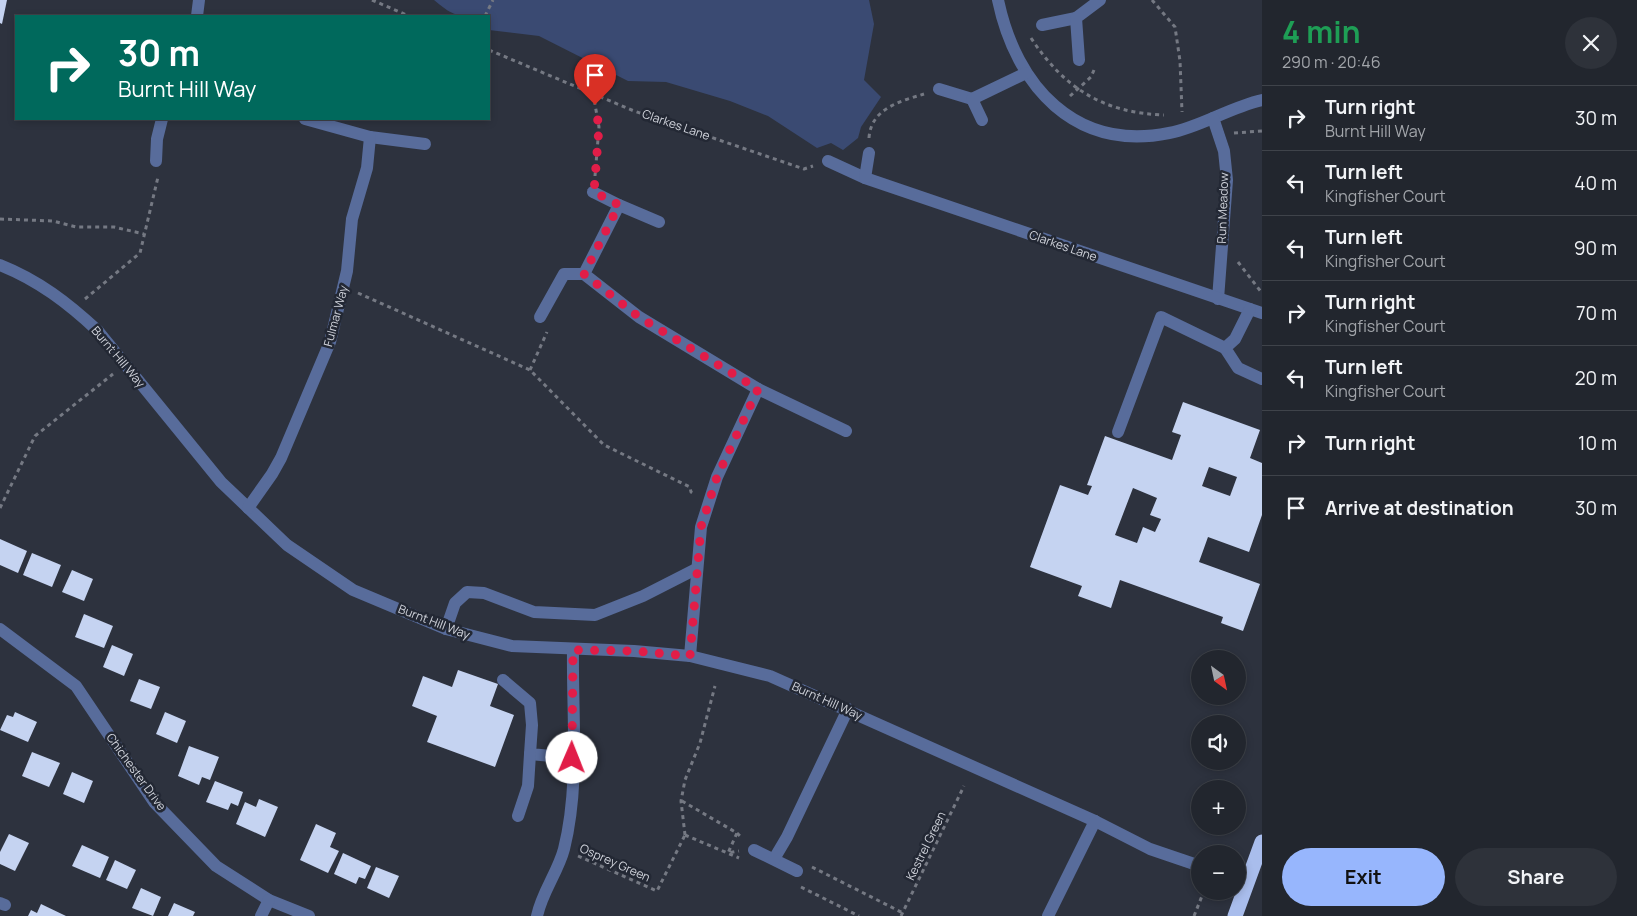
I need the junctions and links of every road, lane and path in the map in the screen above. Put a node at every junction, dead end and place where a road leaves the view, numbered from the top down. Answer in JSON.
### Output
{"nodes":[{"id":1,"x":199,"y":0,"type":"edge"},
{"id":2,"x":372,"y":0,"type":"edge"},
{"id":3,"x":493,"y":0,"type":"edge"},
{"id":4,"x":998,"y":0,"type":"edge"},
{"id":5,"x":1100,"y":0,"type":"edge"},
{"id":6,"x":1152,"y":0,"type":"edge"},
{"id":7,"x":197,"y":15,"type":"edge"},
{"id":8,"x":407,"y":15,"type":"edge"},
{"id":9,"x":486,"y":15,"type":"edge"},
{"id":10,"x":1076,"y":18,"type":"junction"},
{"id":11,"x":1042,"y":25,"type":"dead end"},
{"id":12,"x":1029,"y":35,"type":"dead end"},
{"id":13,"x":490,"y":50,"type":"edge"},
{"id":14,"x":1079,"y":60,"type":"dead end"},
{"id":15,"x":1026,"y":73,"type":"junction"},
{"id":16,"x":939,"y":89,"type":"joint"},
{"id":17,"x":593,"y":93,"type":"junction"},
{"id":18,"x":972,"y":99,"type":"junction"},
{"id":19,"x":1262,"y":100,"type":"edge"},
{"id":20,"x":1191,"y":112,"type":"dead end"},
{"id":21,"x":1166,"y":115,"type":"dead end"},
{"id":22,"x":1174,"y":115,"type":"dead end"},
{"id":23,"x":1182,"y":115,"type":"junction"},
{"id":24,"x":1213,"y":118,"type":"junction"},
{"id":25,"x":162,"y":120,"type":"edge"},
{"id":26,"x":309,"y":120,"type":"edge"},
{"id":27,"x":982,"y":120,"type":"dead end"},
{"id":28,"x":1262,"y":131,"type":"edge"},
{"id":29,"x":1218,"y":134,"type":"junction"},
{"id":30,"x":370,"y":137,"type":"junction"},
{"id":31,"x":425,"y":144,"type":"dead end"},
{"id":32,"x":869,"y":153,"type":"joint"},
{"id":33,"x":156,"y":161,"type":"joint"},
{"id":34,"x":828,"y":161,"type":"joint"},
{"id":35,"x":864,"y":178,"type":"junction"},
{"id":36,"x":594,"y":192,"type":"joint"},
{"id":37,"x":619,"y":205,"type":"junction"},
{"id":38,"x":0,"y":219,"type":"edge"},
{"id":39,"x":659,"y":222,"type":"dead end"},
{"id":40,"x":144,"y":234,"type":"junction"},
{"id":41,"x":1222,"y":250,"type":"junction"},
{"id":42,"x":0,"y":264,"type":"edge"},
{"id":43,"x":584,"y":274,"type":"junction"},
{"id":44,"x":344,"y":286,"type":"junction"},
{"id":45,"x":1262,"y":293,"type":"edge"},
{"id":46,"x":1218,"y":299,"type":"junction"},
{"id":47,"x":75,"y":309,"type":"junction"},
{"id":48,"x":1256,"y":311,"type":"edge"},
{"id":49,"x":540,"y":318,"type":"joint"},
{"id":50,"x":1225,"y":348,"type":"junction"},
{"id":51,"x":125,"y":364,"type":"junction"},
{"id":52,"x":530,"y":370,"type":"junction"},
{"id":53,"x":1262,"y":379,"type":"edge"},
{"id":54,"x":758,"y":389,"type":"junction"},
{"id":55,"x":846,"y":431,"type":"dead end"},
{"id":56,"x":1118,"y":432,"type":"dead end"},
{"id":57,"x":710,"y":500,"type":"junction"},
{"id":58,"x":0,"y":508,"type":"edge"},
{"id":59,"x":248,"y":508,"type":"junction"},
{"id":60,"x":696,"y":569,"type":"junction"},
{"id":61,"x":0,"y":629,"type":"edge"},
{"id":62,"x":446,"y":629,"type":"junction"},
{"id":63,"x":573,"y":650,"type":"junction"},
{"id":64,"x":690,"y":656,"type":"junction"},
{"id":65,"x":503,"y":680,"type":"dead end"},
{"id":66,"x":715,"y":686,"type":"dead end"},
{"id":67,"x":848,"y":709,"type":"junction"},
{"id":68,"x":530,"y":754,"type":"junction"},
{"id":69,"x":572,"y":758,"type":"junction"},
{"id":70,"x":964,"y":786,"type":"dead end"},
{"id":71,"x":681,"y":801,"type":"junction"},
{"id":72,"x":518,"y":816,"type":"dead end"},
{"id":73,"x":1095,"y":821,"type":"junction"},
{"id":74,"x":1262,"y":842,"type":"edge"},
{"id":75,"x":564,"y":850,"type":"junction"},
{"id":76,"x":754,"y":850,"type":"dead end"},
{"id":77,"x":728,"y":852,"type":"dead end"},
{"id":78,"x":774,"y":859,"type":"junction"},
{"id":79,"x":1191,"y":863,"type":"edge"},
{"id":80,"x":803,"y":868,"type":"joint"},
{"id":81,"x":1246,"y":872,"type":"edge"},
{"id":82,"x":269,"y":900,"type":"junction"},
{"id":83,"x":1200,"y":900,"type":"edge"},
{"id":84,"x":1239,"y":900,"type":"edge"},
{"id":85,"x":902,"y":914,"type":"edge"},
{"id":86,"x":262,"y":916,"type":"edge"},
{"id":87,"x":309,"y":916,"type":"edge"},
{"id":88,"x":537,"y":916,"type":"edge"},
{"id":89,"x":1048,"y":916,"type":"edge"},
{"id":90,"x":1194,"y":916,"type":"edge"},
{"id":91,"x":1236,"y":916,"type":"edge"}],
"edges":[{"from":1,"to":7,"type":"street"},
{"from":2,"to":8,"type":"path"},
{"from":3,"to":9,"type":"path"},
{"from":4,"to":15,"type":"street"},
{"from":5,"to":10,"type":"street"},
{"from":6,"to":23,"type":"path"},
{"from":10,"to":11,"type":"street"},
{"from":10,"to":14,"type":"street"},
{"from":12,"to":21,"type":"path"},
{"from":13,"to":17,"type":"path","name":"Clarkes Lane"},
{"from":15,"to":18,"type":"street"},
{"from":15,"to":24,"type":"street"},
{"from":16,"to":18,"type":"street"},
{"from":16,"to":32,"type":"path"},
{"from":17,"to":34,"type":"path","name":"Clarkes Lane"},
{"from":17,"to":36,"type":"path"},
{"from":18,"to":27,"type":"street"},
{"from":19,"to":24,"type":"street"},
{"from":20,"to":23,"type":"path"},
{"from":22,"to":23,"type":"path"},
{"from":24,"to":29,"type":"street","name":"Run Meadow"},
{"from":25,"to":33,"type":"street"},
{"from":26,"to":30,"type":"street"},
{"from":28,"to":29,"type":"path"},
{"from":29,"to":41,"type":"street","name":"Run Meadow"},
{"from":30,"to":31,"type":"street"},
{"from":30,"to":44,"type":"street","name":"Fulmar Way"},
{"from":32,"to":35,"type":"street"},
{"from":33,"to":40,"type":"path"},
{"from":34,"to":35,"type":"street","name":"Clarkes Lane"},
{"from":35,"to":46,"type":"street","name":"Clarkes Lane"},
{"from":36,"to":37,"type":"street"},
{"from":37,"to":39,"type":"street"},
{"from":37,"to":43,"type":"street"},
{"from":38,"to":40,"type":"path"},
{"from":40,"to":47,"type":"path"},
{"from":41,"to":45,"type":"path"},
{"from":41,"to":46,"type":"street","name":"Run Meadow"},
{"from":42,"to":47,"type":"street","name":"Burnt Hill Way"},
{"from":43,"to":49,"type":"street"},
{"from":43,"to":54,"type":"street"},
{"from":44,"to":52,"type":"path"},
{"from":44,"to":59,"type":"street","name":"Fulmar Way"},
{"from":46,"to":48,"type":"street","name":"Clarkes Lane"},
{"from":47,"to":51,"type":"street","name":"Burnt Hill Way"},
{"from":48,"to":50,"type":"street"},
{"from":49,"to":52,"type":"path"},
{"from":50,"to":53,"type":"street"},
{"from":50,"to":56,"type":"street"},
{"from":51,"to":58,"type":"path"},
{"from":51,"to":59,"type":"street","name":"Burnt Hill Way"},
{"from":52,"to":57,"type":"path"},
{"from":54,"to":55,"type":"street"},
{"from":54,"to":57,"type":"street"},
{"from":57,"to":60,"type":"street"},
{"from":59,"to":62,"type":"street","name":"Burnt Hill Way"},
{"from":60,"to":62,"type":"street"},
{"from":60,"to":64,"type":"street"},
{"from":61,"to":82,"type":"street","name":"Chichester Drive"},
{"from":62,"to":63,"type":"street","name":"Burnt Hill Way"},
{"from":63,"to":64,"type":"street","name":"Burnt Hill Way"},
{"from":63,"to":69,"type":"street"},
{"from":64,"to":67,"type":"street","name":"Burnt Hill Way"},
{"from":65,"to":68,"type":"street"},
{"from":66,"to":71,"type":"path"},
{"from":67,"to":73,"type":"street","name":"Burnt Hill Way"},
{"from":67,"to":78,"type":"street"},
{"from":68,"to":69,"type":"street"},
{"from":68,"to":72,"type":"street"},
{"from":69,"to":75,"type":"street"},
{"from":70,"to":85,"type":"path","name":"Kestrel Green"},
{"from":71,"to":75,"type":"path","name":"Osprey Green"},
{"from":71,"to":77,"type":"path"},
{"from":73,"to":79,"type":"street","name":"Burnt Hill Way"},
{"from":73,"to":89,"type":"street"},
{"from":74,"to":81,"type":"highway"},
{"from":75,"to":88,"type":"street"},
{"from":76,"to":78,"type":"street"},
{"from":78,"to":80,"type":"street"},
{"from":80,"to":85,"type":"path"},
{"from":82,"to":86,"type":"street"},
{"from":82,"to":87,"type":"street","name":"Chichester Drive"},
{"from":83,"to":90,"type":"path"},
{"from":84,"to":91,"type":"highway"}]}
